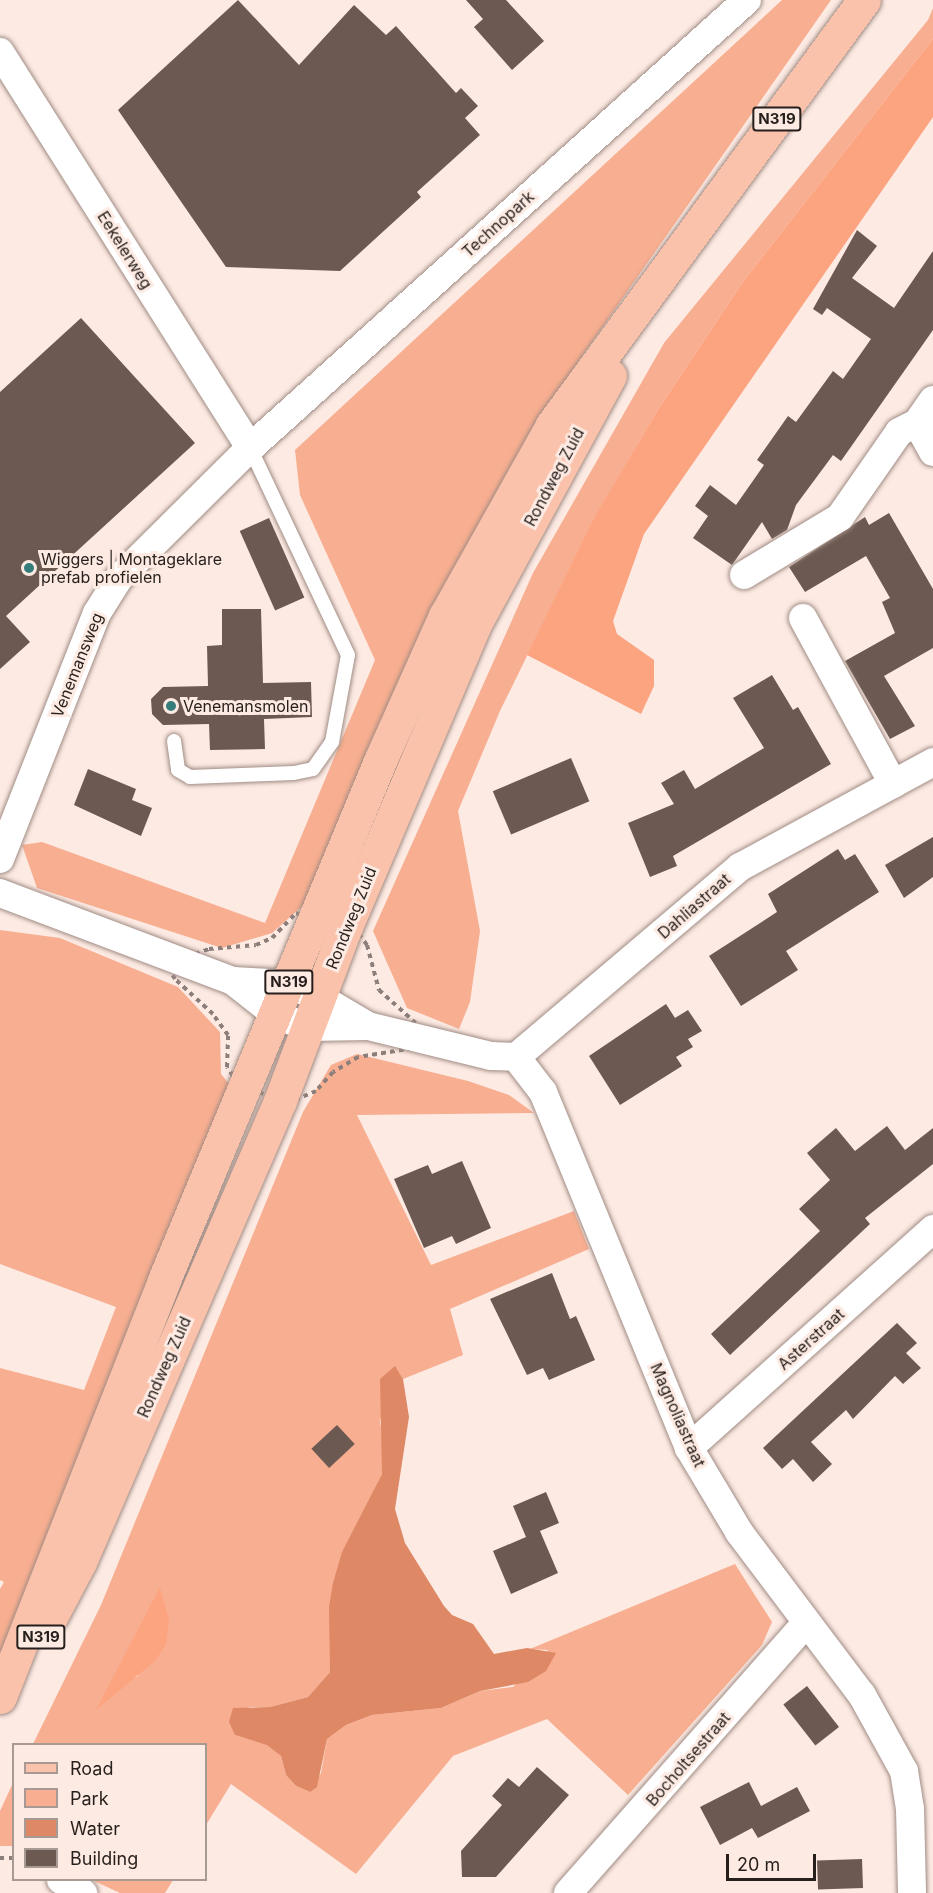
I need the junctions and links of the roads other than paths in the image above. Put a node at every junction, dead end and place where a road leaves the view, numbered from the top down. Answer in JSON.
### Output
{"nodes":[{"id":1,"x":747,"y":0,"type":"edge"},
{"id":2,"x":864,"y":0,"type":"edge"},
{"id":3,"x":0,"y":52,"type":"edge"},
{"id":4,"x":690,"y":239,"type":"junction"},
{"id":5,"x":933,"y":400,"type":"edge"},
{"id":6,"x":917,"y":423,"type":"junction"},
{"id":7,"x":250,"y":448,"type":"junction"},
{"id":8,"x":933,"y":452,"type":"edge"},
{"id":9,"x":744,"y":575,"type":"dead end"},
{"id":10,"x":803,"y":618,"type":"dead end"},
{"id":11,"x":174,"y":741,"type":"dead end"},
{"id":12,"x":933,"y":762,"type":"edge"},
{"id":13,"x":893,"y":784,"type":"junction"},
{"id":14,"x":0,"y":859,"type":"edge"},
{"id":15,"x":0,"y":893,"type":"edge"},
{"id":16,"x":233,"y":981,"type":"junction"},
{"id":17,"x":288,"y":984,"type":"junction"},
{"id":18,"x":320,"y":997,"type":"junction"},
{"id":19,"x":276,"y":1015,"type":"junction"},
{"id":20,"x":368,"y":1026,"type":"junction"},
{"id":21,"x":308,"y":1027,"type":"junction"},
{"id":22,"x":516,"y":1058,"type":"junction"},
{"id":23,"x":933,"y":1229,"type":"edge"},
{"id":24,"x":689,"y":1448,"type":"junction"},
{"id":25,"x":806,"y":1623,"type":"junction"},
{"id":26,"x":0,"y":1697,"type":"edge"},
{"id":27,"x":0,"y":1712,"type":"edge"},
{"id":28,"x":63,"y":1881,"type":"edge"},
{"id":29,"x":83,"y":1893,"type":"edge"},
{"id":30,"x":568,"y":1893,"type":"edge"},
{"id":31,"x":912,"y":1893,"type":"edge"}],
"edges":[{"from":1,"to":7,"type":"street","name":"Technopark"},
{"from":2,"to":4,"type":"main road","name":"Rondweg Zuid","number":"N319"},
{"from":3,"to":7,"type":"street","name":"Eekelerweg"},
{"from":4,"to":17,"type":"main road","name":"Rondweg Zuid","number":"N319"},
{"from":4,"to":18,"type":"main road","name":"Rondweg Zuid","number":"N319"},
{"from":5,"to":6,"type":"street"},
{"from":6,"to":8,"type":"street"},
{"from":6,"to":9,"type":"street"},
{"from":7,"to":11,"type":"lane"},
{"from":7,"to":14,"type":"street","name":"Venemansweg"},
{"from":10,"to":13,"type":"street"},
{"from":12,"to":13,"type":"street","name":"Dahliastraat"},
{"from":13,"to":22,"type":"street","name":"Dahliastraat"},
{"from":15,"to":16,"type":"street"},
{"from":16,"to":17,"type":"street"},
{"from":16,"to":19,"type":"street"},
{"from":17,"to":18,"type":"street"},
{"from":17,"to":19,"type":"main road","name":"Rondweg Zuid","number":"N319"},
{"from":18,"to":20,"type":"street"},
{"from":18,"to":21,"type":"main road","name":"Rondweg Zuid","number":"N319"},
{"from":19,"to":21,"type":"street"},
{"from":19,"to":26,"type":"main road","name":"Rondweg Zuid","number":"N319"},
{"from":20,"to":21,"type":"street"},
{"from":20,"to":22,"type":"street"},
{"from":21,"to":27,"type":"main road","name":"Rondweg Zuid","number":"N319"},
{"from":22,"to":24,"type":"street","name":"Magnoliastraat"},
{"from":23,"to":24,"type":"street","name":"Asterstraat"},
{"from":24,"to":25,"type":"street","name":"Magnoliastraat"},
{"from":25,"to":30,"type":"street","name":"Bocholtsestraat"},
{"from":25,"to":31,"type":"street","name":"Magnoliastraat"},
{"from":28,"to":29,"type":"street"}]}
